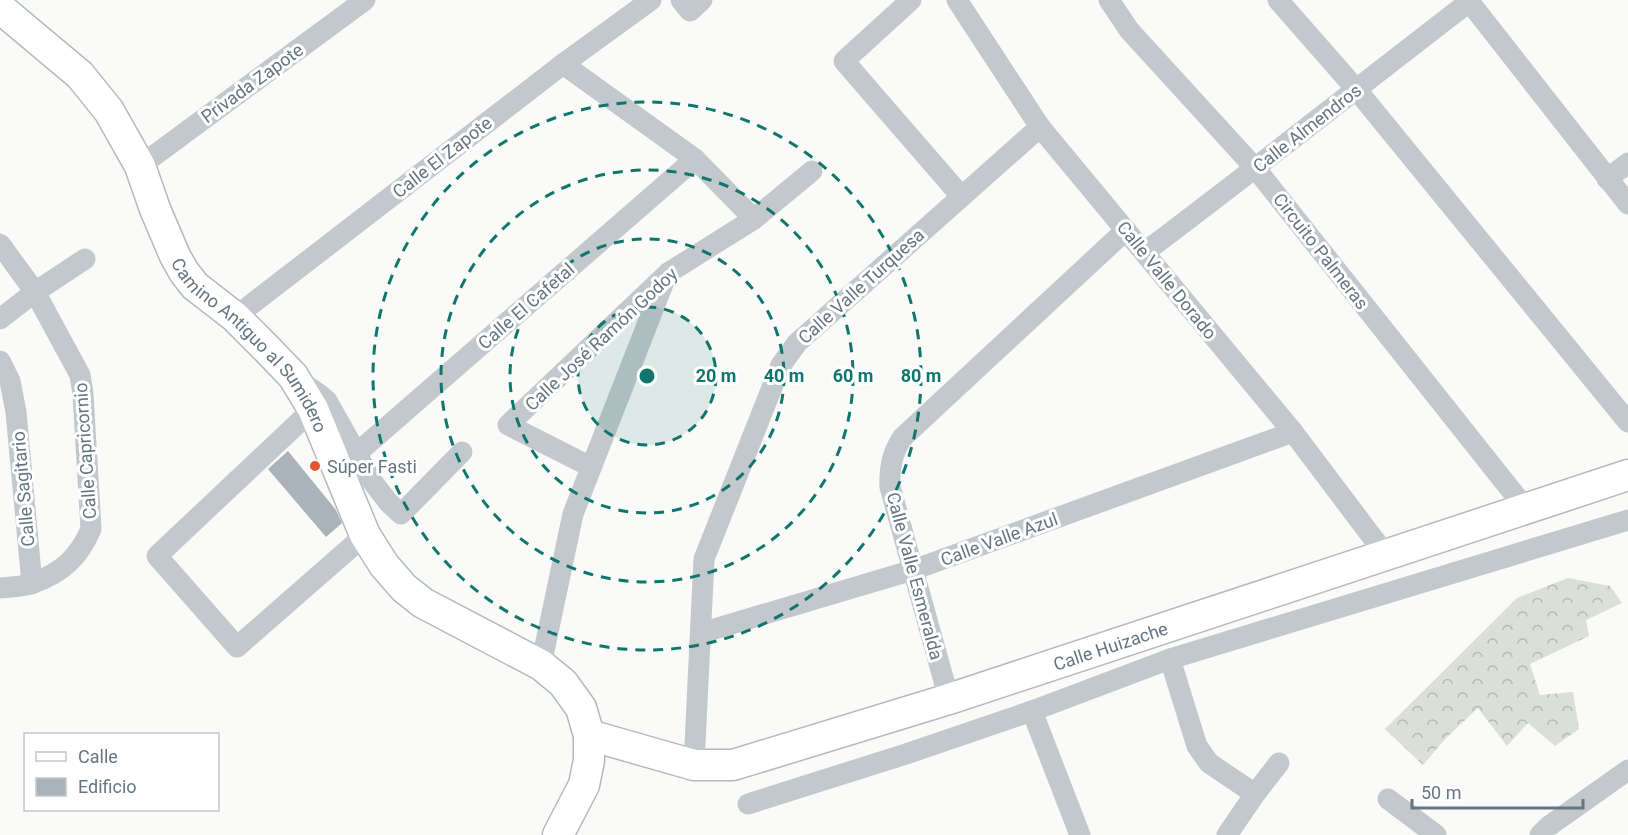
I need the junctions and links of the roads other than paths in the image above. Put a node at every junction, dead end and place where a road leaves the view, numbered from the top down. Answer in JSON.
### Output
{"nodes":[{"id":1,"x":365,"y":0,"type":"edge"},
{"id":2,"x":651,"y":0,"type":"edge"},
{"id":3,"x":911,"y":0,"type":"edge"},
{"id":4,"x":957,"y":0,"type":"edge"},
{"id":5,"x":1109,"y":0,"type":"edge"},
{"id":6,"x":1278,"y":0,"type":"edge"},
{"id":7,"x":1468,"y":1,"type":"edge"},
{"id":8,"x":0,"y":8,"type":"edge"},
{"id":9,"x":562,"y":64,"type":"junction"},
{"id":10,"x":1356,"y":89,"type":"junction"},
{"id":11,"x":1040,"y":127,"type":"junction"},
{"id":12,"x":695,"y":159,"type":"junction"},
{"id":13,"x":1628,"y":163,"type":"edge"},
{"id":14,"x":140,"y":166,"type":"junction"},
{"id":15,"x":1256,"y":169,"type":"junction"},
{"id":16,"x":812,"y":171,"type":"dead end"},
{"id":17,"x":1607,"y":179,"type":"junction"},
{"id":18,"x":961,"y":196,"type":"junction"},
{"id":19,"x":1628,"y":204,"type":"edge"},
{"id":20,"x":754,"y":219,"type":"junction"},
{"id":21,"x":1126,"y":230,"type":"junction"},
{"id":22,"x":0,"y":244,"type":"edge"},
{"id":23,"x":1145,"y":252,"type":"junction"},
{"id":24,"x":86,"y":259,"type":"dead end"},
{"id":25,"x":668,"y":273,"type":"junction"},
{"id":26,"x":35,"y":292,"type":"junction"},
{"id":27,"x":235,"y":317,"type":"junction"},
{"id":28,"x":0,"y":319,"type":"edge"},
{"id":29,"x":0,"y":360,"type":"edge"},
{"id":30,"x":293,"y":376,"type":"junction"},
{"id":31,"x":313,"y":409,"type":"junction"},
{"id":32,"x":1628,"y":422,"type":"edge"},
{"id":33,"x":1293,"y":432,"type":"junction"},
{"id":34,"x":462,"y":452,"type":"dead end"},
{"id":35,"x":357,"y":453,"type":"junction"},
{"id":36,"x":591,"y":467,"type":"junction"},
{"id":37,"x":1628,"y":475,"type":"edge"},
{"id":38,"x":1526,"y":509,"type":"junction"},
{"id":39,"x":1628,"y":520,"type":"edge"},
{"id":40,"x":365,"y":535,"type":"junction"},
{"id":41,"x":1385,"y":554,"type":"junction"},
{"id":42,"x":913,"y":570,"type":"junction"},
{"id":43,"x":32,"y":584,"type":"junction"},
{"id":44,"x":0,"y":588,"type":"edge"},
{"id":45,"x":700,"y":633,"type":"junction"},
{"id":46,"x":1170,"y":659,"type":"junction"},
{"id":47,"x":541,"y":665,"type":"junction"},
{"id":48,"x":949,"y":699,"type":"junction"},
{"id":49,"x":1032,"y":711,"type":"junction"},
{"id":50,"x":589,"y":735,"type":"junction"},
{"id":51,"x":1279,"y":763,"type":"dead end"},
{"id":52,"x":694,"y":765,"type":"junction"},
{"id":53,"x":1628,"y":770,"type":"edge"},
{"id":54,"x":1254,"y":794,"type":"junction"},
{"id":55,"x":1388,"y":799,"type":"dead end"},
{"id":56,"x":748,"y":804,"type":"dead end"},
{"id":57,"x":558,"y":835,"type":"edge"},
{"id":58,"x":1080,"y":835,"type":"edge"},
{"id":59,"x":1227,"y":835,"type":"edge"},
{"id":60,"x":1436,"y":835,"type":"edge"},
{"id":61,"x":1540,"y":835,"type":"edge"}],
"edges":[{"from":1,"to":14,"type":"street","name":"Privada Zapote"},
{"from":2,"to":9,"type":"street","name":"Calle El Zapote"},
{"from":3,"to":18,"type":"street"},
{"from":4,"to":11,"type":"street","name":"Calle Valle Dorado"},
{"from":5,"to":15,"type":"street","name":"Circuito Palmeras"},
{"from":6,"to":10,"type":"street"},
{"from":7,"to":10,"type":"street","name":"Calle Almendros"},
{"from":7,"to":17,"type":"street"},
{"from":8,"to":14,"type":"main road","name":"Camino Antiguo al Sumidero"},
{"from":9,"to":12,"type":"street"},
{"from":9,"to":27,"type":"street","name":"Calle El Zapote"},
{"from":10,"to":15,"type":"street","name":"Calle Almendros"},
{"from":10,"to":32,"type":"street"},
{"from":11,"to":18,"type":"street","name":"Calle Valle Turquesa"},
{"from":11,"to":21,"type":"street","name":"Calle Valle Dorado"},
{"from":12,"to":20,"type":"street"},
{"from":12,"to":35,"type":"street","name":"Calle El Cafetal"},
{"from":13,"to":17,"type":"street"},
{"from":14,"to":27,"type":"main road","name":"Camino Antiguo al Sumidero"},
{"from":15,"to":23,"type":"street","name":"Calle Almendros"},
{"from":15,"to":38,"type":"street","name":"Circuito Palmeras"},
{"from":16,"to":20,"type":"street","name":"Calle José Ramón Godoy"},
{"from":17,"to":19,"type":"street"},
{"from":18,"to":45,"type":"street","name":"Calle Valle Turquesa"},
{"from":20,"to":25,"type":"street","name":"Calle José Ramón Godoy"},
{"from":21,"to":23,"type":"street","name":"Calle Valle Dorado"},
{"from":21,"to":42,"type":"street","name":"Calle Valle Esmeralda"},
{"from":22,"to":26,"type":"street","name":"Calle Capricornio"},
{"from":23,"to":33,"type":"street","name":"Calle Valle Dorado"},
{"from":24,"to":26,"type":"street"},
{"from":25,"to":36,"type":"street"},
{"from":25,"to":36,"type":"street","name":"Calle José Ramón Godoy"},
{"from":26,"to":28,"type":"street"},
{"from":26,"to":43,"type":"street","name":"Calle Capricornio"},
{"from":27,"to":30,"type":"main road","name":"Camino Antiguo al Sumidero"},
{"from":29,"to":43,"type":"street","name":"Calle Sagitario"},
{"from":30,"to":31,"type":"main road","name":"Camino Antiguo al Sumidero"},
{"from":30,"to":35,"type":"street"},
{"from":31,"to":40,"type":"main road","name":"Camino Antiguo al Sumidero"},
{"from":31,"to":40,"type":"street"},
{"from":33,"to":41,"type":"street","name":"Calle Valle Dorado"},
{"from":33,"to":42,"type":"street","name":"Calle Valle Azul"},
{"from":34,"to":35,"type":"street"},
{"from":36,"to":47,"type":"street"},
{"from":37,"to":38,"type":"main road","name":"Calle Huizache"},
{"from":38,"to":41,"type":"main road","name":"Calle Huizache"},
{"from":39,"to":46,"type":"street","name":"Calle Huizache"},
{"from":40,"to":47,"type":"main road","name":"Camino Antiguo al Sumidero"},
{"from":41,"to":48,"type":"main road","name":"Calle Huizache"},
{"from":42,"to":45,"type":"street","name":"Calle Valle Azul"},
{"from":42,"to":48,"type":"street","name":"Calle Valle Esmeralda"},
{"from":43,"to":44,"type":"street","name":"Calle Capricornio"},
{"from":45,"to":52,"type":"street","name":"Calle Valle Turquesa"},
{"from":46,"to":49,"type":"street","name":"Calle Huizache"},
{"from":46,"to":54,"type":"street"},
{"from":47,"to":50,"type":"main road","name":"Camino Antiguo al Sumidero"},
{"from":48,"to":52,"type":"main road","name":"Calle Huizache"},
{"from":49,"to":56,"type":"street","name":"Calle Huizache"},
{"from":49,"to":58,"type":"street"},
{"from":50,"to":52,"type":"main road","name":"Calle Huizache"},
{"from":50,"to":57,"type":"main road","name":"Camino Antiguo al Sumidero"},
{"from":51,"to":54,"type":"street"},
{"from":53,"to":61,"type":"street"},
{"from":54,"to":59,"type":"street"},
{"from":55,"to":60,"type":"street"}]}
